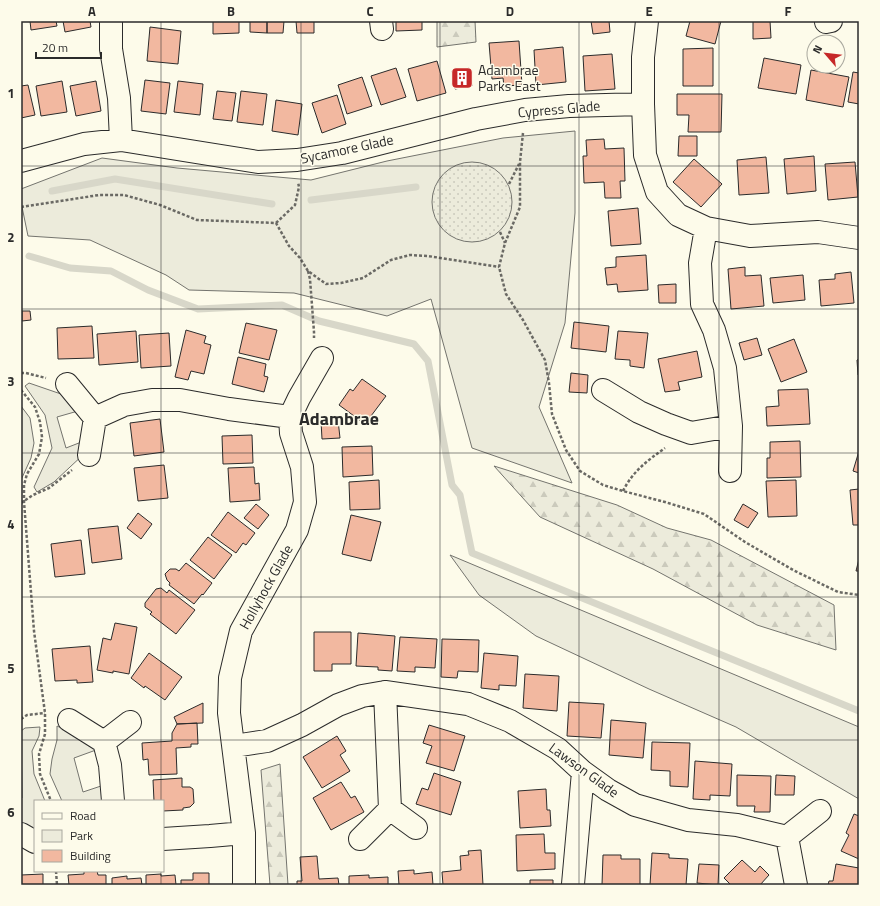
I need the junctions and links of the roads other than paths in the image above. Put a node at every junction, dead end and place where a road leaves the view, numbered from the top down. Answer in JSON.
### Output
{"nodes":[{"id":1,"x":111,"y":21,"type":"edge"},
{"id":2,"x":647,"y":21,"type":"edge"},
{"id":3,"x":643,"y":104,"type":"junction"},
{"id":4,"x":476,"y":119,"type":"joint"},
{"id":5,"x":121,"y":140,"type":"junction"},
{"id":6,"x":21,"y":162,"type":"edge"},
{"id":7,"x":706,"y":228,"type":"junction"},
{"id":8,"x":859,"y":238,"type":"edge"},
{"id":9,"x":322,"y":358,"type":"dead end"},
{"id":10,"x":67,"y":384,"type":"dead end"},
{"id":11,"x":603,"y":390,"type":"dead end"},
{"id":12,"x":290,"y":417,"type":"junction"},
{"id":13,"x":95,"y":418,"type":"junction"},
{"id":14,"x":730,"y":426,"type":"junction"},
{"id":15,"x":89,"y":455,"type":"road end"},
{"id":16,"x":730,"y":471,"type":"dead end"},
{"id":17,"x":385,"y":692,"type":"junction"},
{"id":18,"x":69,"y":720,"type":"road end"},
{"id":19,"x":130,"y":722,"type":"dead end"},
{"id":20,"x":104,"y":742,"type":"junction"},
{"id":21,"x":234,"y":746,"type":"junction"},
{"id":22,"x":583,"y":772,"type":"junction"},
{"id":23,"x":113,"y":800,"type":"edge"},
{"id":24,"x":390,"y":809,"type":"junction"},
{"id":25,"x":820,"y":810,"type":"dead end"},
{"id":26,"x":416,"y":828,"type":"dead end"},
{"id":27,"x":244,"y":833,"type":"junction"},
{"id":28,"x":21,"y":834,"type":"edge"},
{"id":29,"x":787,"y":837,"type":"junction"},
{"id":30,"x":164,"y":839,"type":"edge"},
{"id":31,"x":360,"y":839,"type":"dead end"},
{"id":32,"x":34,"y":841,"type":"edge"},
{"id":33,"x":572,"y":884,"type":"dead end"},
{"id":34,"x":244,"y":885,"type":"edge"},
{"id":35,"x":796,"y":885,"type":"edge"}],
"edges":[{"from":1,"to":5,"type":"street"},
{"from":2,"to":3,"type":"street"},
{"from":3,"to":4,"type":"street","name":"Cypress Glade"},
{"from":3,"to":7,"type":"street"},
{"from":4,"to":5,"type":"street","name":"Sycamore Glade"},
{"from":5,"to":6,"type":"street","name":"Sycamore Glade"},
{"from":7,"to":8,"type":"street"},
{"from":7,"to":14,"type":"street"},
{"from":9,"to":12,"type":"street","name":"Hollyhock Glade"},
{"from":10,"to":13,"type":"street"},
{"from":11,"to":14,"type":"street"},
{"from":12,"to":13,"type":"street"},
{"from":12,"to":21,"type":"street","name":"Hollyhock Glade"},
{"from":13,"to":15,"type":"street"},
{"from":14,"to":16,"type":"street"},
{"from":17,"to":21,"type":"street","name":"Lawson Glade"},
{"from":17,"to":22,"type":"street","name":"Lawson Glade"},
{"from":17,"to":24,"type":"street"},
{"from":18,"to":20,"type":"street"},
{"from":19,"to":20,"type":"street"},
{"from":20,"to":23,"type":"street"},
{"from":21,"to":27,"type":"street","name":"Hollyhock Glade"},
{"from":22,"to":29,"type":"street","name":"Lawson Glade"},
{"from":22,"to":33,"type":"street"},
{"from":24,"to":26,"type":"street"},
{"from":24,"to":31,"type":"street"},
{"from":25,"to":29,"type":"street"},
{"from":27,"to":30,"type":"street"},
{"from":27,"to":34,"type":"street","name":"Hollyhock Glade"},
{"from":28,"to":32,"type":"street"},
{"from":29,"to":35,"type":"street"}]}
